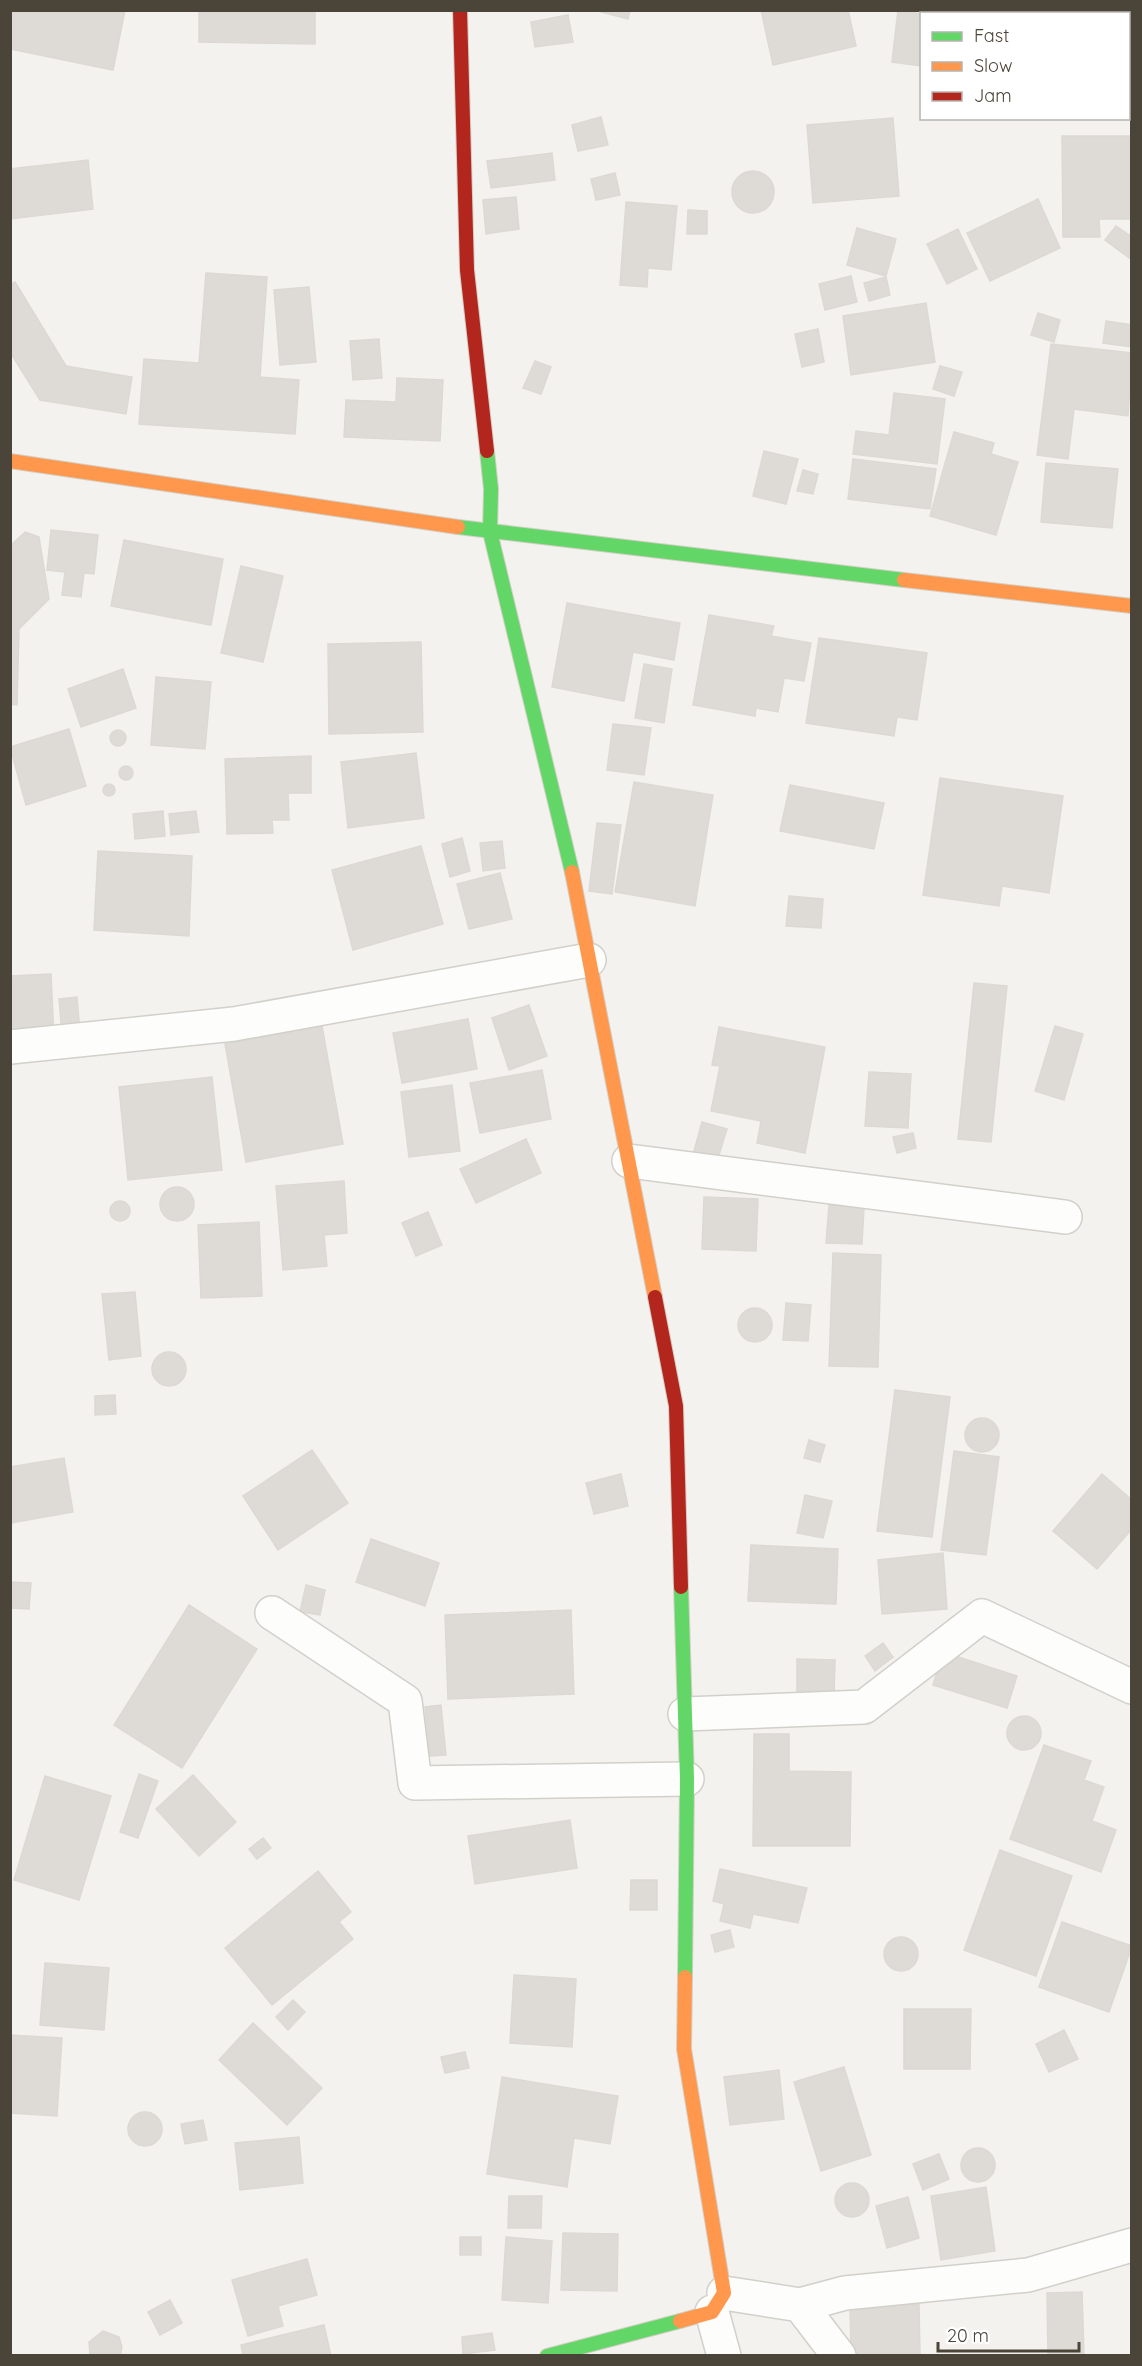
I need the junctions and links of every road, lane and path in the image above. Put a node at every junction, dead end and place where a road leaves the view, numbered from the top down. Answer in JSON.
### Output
{"nodes":[{"id":1,"x":460,"y":10,"type":"edge"},
{"id":2,"x":10,"y":461,"type":"edge"},
{"id":3,"x":490,"y":532,"type":"junction"},
{"id":4,"x":1131,"y":606,"type":"edge"},
{"id":5,"x":589,"y":960,"type":"junction"},
{"id":6,"x":10,"y":1047,"type":"edge"},
{"id":7,"x":629,"y":1161,"type":"junction"},
{"id":8,"x":1065,"y":1217,"type":"dead end"},
{"id":9,"x":272,"y":1613,"type":"dead end"},
{"id":10,"x":1131,"y":1687,"type":"edge"},
{"id":11,"x":685,"y":1714,"type":"junction"},
{"id":12,"x":687,"y":1779,"type":"junction"},
{"id":13,"x":1131,"y":2245,"type":"edge"},
{"id":14,"x":718,"y":2302,"type":"junction"},
{"id":15,"x":800,"y":2305,"type":"junction"},
{"id":16,"x":547,"y":2355,"type":"edge"},
{"id":17,"x":724,"y":2355,"type":"edge"},
{"id":18,"x":839,"y":2355,"type":"edge"}],
"edges":[{"from":1,"to":3,"type":"street"},
{"from":2,"to":3,"type":"street"},
{"from":3,"to":4,"type":"street"},
{"from":3,"to":5,"type":"street"},
{"from":5,"to":6,"type":"street"},
{"from":5,"to":7,"type":"street"},
{"from":7,"to":8,"type":"street"},
{"from":7,"to":11,"type":"street"},
{"from":9,"to":12,"type":"street"},
{"from":10,"to":11,"type":"street"},
{"from":11,"to":12,"type":"street"},
{"from":12,"to":14,"type":"street"},
{"from":13,"to":15,"type":"street"},
{"from":14,"to":15,"type":"street"},
{"from":14,"to":16,"type":"street"},
{"from":14,"to":17,"type":"street"},
{"from":15,"to":18,"type":"street"}]}
